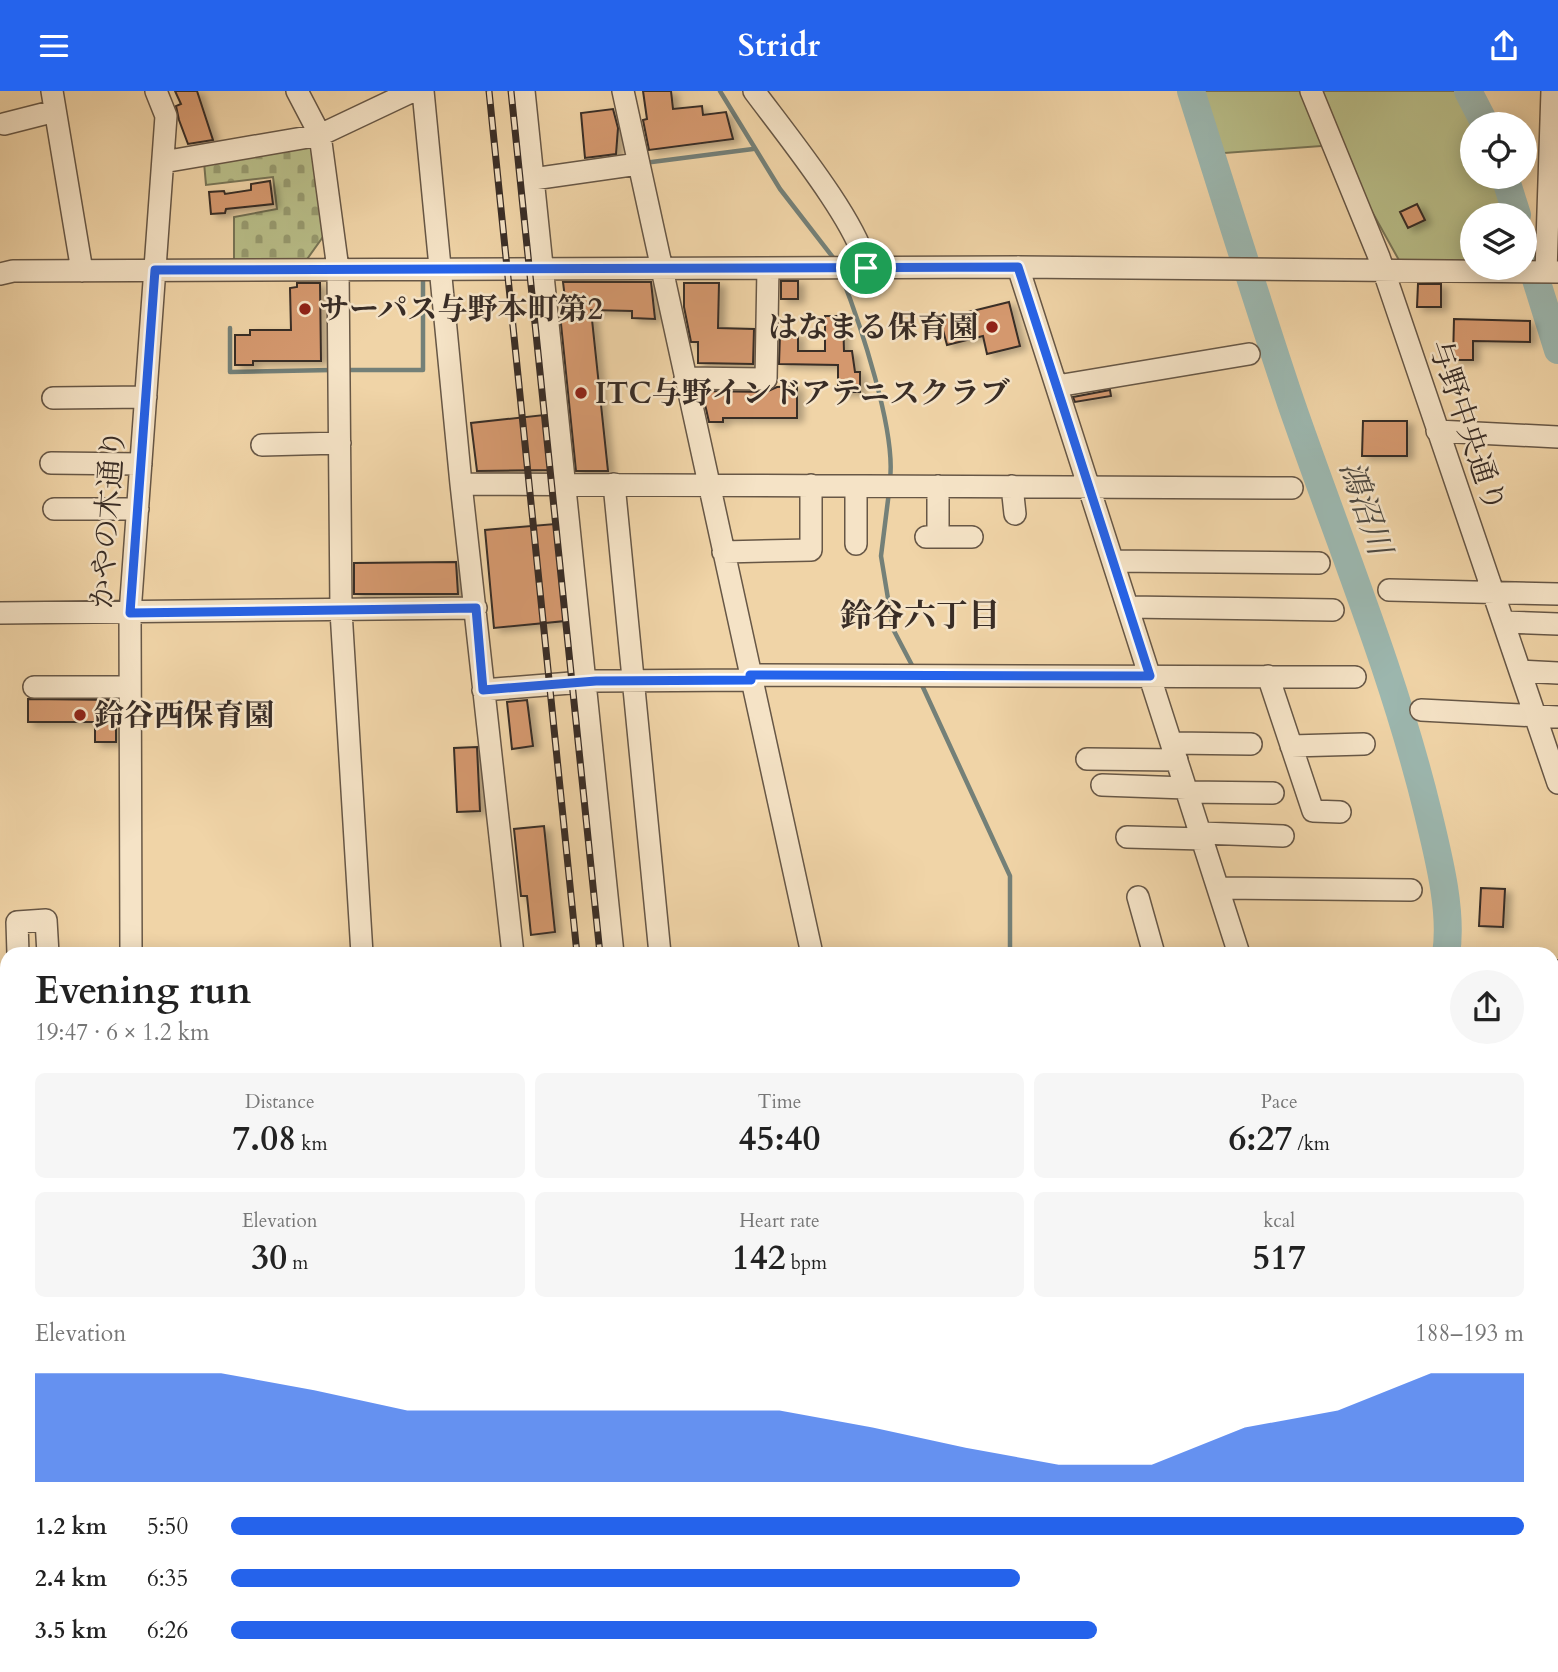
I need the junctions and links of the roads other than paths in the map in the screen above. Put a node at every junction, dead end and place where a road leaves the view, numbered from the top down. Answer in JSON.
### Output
{"nodes":[{"id":1,"x":156,"y":91,"type":"edge"},
{"id":2,"x":297,"y":91,"type":"edge"},
{"id":3,"x":413,"y":91,"type":"edge"},
{"id":4,"x":424,"y":91,"type":"edge"},
{"id":5,"x":524,"y":91,"type":"edge"},
{"id":6,"x":623,"y":91,"type":"edge"},
{"id":7,"x":754,"y":91,"type":"edge"},
{"id":8,"x":1311,"y":91,"type":"edge"},
{"id":9,"x":1551,"y":91,"type":"edge"},
{"id":10,"x":54,"y":101,"type":"edge"},
{"id":11,"x":4,"y":124,"type":"dead end"},
{"id":12,"x":320,"y":135,"type":"junction"},
{"id":13,"x":163,"y":162,"type":"junction"},
{"id":14,"x":638,"y":164,"type":"junction"},
{"id":15,"x":533,"y":179,"type":"junction"},
{"id":16,"x":1018,"y":267,"type":"junction"},
{"id":17,"x":768,"y":268,"type":"junction"},
{"id":18,"x":866,"y":268,"type":"junction"},
{"id":19,"x":338,"y":269,"type":"junction"},
{"id":20,"x":542,"y":269,"type":"junction"},
{"id":21,"x":660,"y":269,"type":"junction"},
{"id":22,"x":155,"y":270,"type":"junction"},
{"id":23,"x":82,"y":271,"type":"junction"},
{"id":24,"x":439,"y":271,"type":"junction"},
{"id":25,"x":1383,"y":271,"type":"junction"},
{"id":26,"x":1544,"y":272,"type":"edge"},
{"id":27,"x":0,"y":274,"type":"edge"},
{"id":28,"x":1249,"y":354,"type":"dead end"},
{"id":29,"x":685,"y":378,"type":"junction"},
{"id":30,"x":1057,"y":386,"type":"junction"},
{"id":31,"x":146,"y":397,"type":"junction"},
{"id":32,"x":53,"y":398,"type":"dead end"},
{"id":33,"x":1437,"y":431,"type":"junction"},
{"id":34,"x":1558,"y":437,"type":"edge"},
{"id":35,"x":340,"y":443,"type":"junction"},
{"id":36,"x":262,"y":445,"type":"dead end"},
{"id":37,"x":51,"y":463,"type":"dead end"},
{"id":38,"x":141,"y":464,"type":"junction"},
{"id":39,"x":461,"y":484,"type":"junction"},
{"id":40,"x":564,"y":484,"type":"junction"},
{"id":41,"x":614,"y":484,"type":"junction"},
{"id":42,"x":708,"y":485,"type":"junction"},
{"id":43,"x":811,"y":485,"type":"junction"},
{"id":44,"x":856,"y":486,"type":"junction"},
{"id":45,"x":938,"y":486,"type":"junction"},
{"id":46,"x":1012,"y":487,"type":"junction"},
{"id":47,"x":1089,"y":487,"type":"junction"},
{"id":48,"x":1292,"y":488,"type":"dead end"},
{"id":49,"x":54,"y":509,"type":"dead end"},
{"id":50,"x":138,"y":509,"type":"junction"},
{"id":51,"x":1015,"y":514,"type":"dead end"},
{"id":52,"x":972,"y":537,"type":"dead end"},
{"id":53,"x":856,"y":544,"type":"dead end"},
{"id":54,"x":723,"y":552,"type":"junction"},
{"id":55,"x":1113,"y":561,"type":"junction"},
{"id":56,"x":1319,"y":563,"type":"dead end"},
{"id":57,"x":1389,"y":590,"type":"dead end"},
{"id":58,"x":1493,"y":591,"type":"junction"},
{"id":59,"x":1558,"y":594,"type":"edge"},
{"id":60,"x":1128,"y":607,"type":"junction"},
{"id":61,"x":476,"y":608,"type":"junction"},
{"id":62,"x":1333,"y":610,"type":"dead end"},
{"id":63,"x":341,"y":611,"type":"junction"},
{"id":64,"x":0,"y":613,"type":"edge"},
{"id":65,"x":130,"y":613,"type":"junction"},
{"id":66,"x":1504,"y":622,"type":"junction"},
{"id":67,"x":1558,"y":624,"type":"edge"},
{"id":68,"x":1520,"y":671,"type":"junction"},
{"id":69,"x":1558,"y":673,"type":"edge"},
{"id":70,"x":1150,"y":676,"type":"junction"},
{"id":71,"x":1268,"y":676,"type":"junction"},
{"id":72,"x":1355,"y":677,"type":"dead end"},
{"id":73,"x":750,"y":678,"type":"junction"},
{"id":74,"x":585,"y":682,"type":"junction"},
{"id":75,"x":632,"y":683,"type":"junction"},
{"id":76,"x":34,"y":687,"type":"dead end"},
{"id":77,"x":131,"y":687,"type":"junction"},
{"id":78,"x":483,"y":690,"type":"junction"},
{"id":79,"x":1421,"y":710,"type":"dead end"},
{"id":80,"x":1535,"y":715,"type":"junction"},
{"id":81,"x":1558,"y":717,"type":"edge"},
{"id":82,"x":1251,"y":744,"type":"dead end"},
{"id":83,"x":1364,"y":744,"type":"dead end"},
{"id":84,"x":1291,"y":746,"type":"junction"},
{"id":85,"x":1174,"y":752,"type":"junction"},
{"id":86,"x":1087,"y":759,"type":"dead end"},
{"id":87,"x":1558,"y":783,"type":"edge"},
{"id":88,"x":1102,"y":785,"type":"dead end"},
{"id":89,"x":1187,"y":790,"type":"junction"},
{"id":90,"x":1273,"y":793,"type":"dead end"},
{"id":91,"x":1340,"y":812,"type":"dead end"},
{"id":92,"x":1202,"y":836,"type":"junction"},
{"id":93,"x":1283,"y":836,"type":"dead end"},
{"id":94,"x":1127,"y":837,"type":"dead end"},
{"id":95,"x":1219,"y":888,"type":"junction"},
{"id":96,"x":1411,"y":890,"type":"dead end"},
{"id":97,"x":1138,"y":897,"type":"dead end"},
{"id":98,"x":18,"y":947,"type":"edge"},
{"id":99,"x":48,"y":947,"type":"edge"},
{"id":100,"x":131,"y":947,"type":"edge"},
{"id":101,"x":362,"y":947,"type":"edge"},
{"id":102,"x":512,"y":947,"type":"edge"},
{"id":103,"x":612,"y":947,"type":"edge"},
{"id":104,"x":659,"y":947,"type":"edge"},
{"id":105,"x":810,"y":947,"type":"edge"},
{"id":106,"x":1152,"y":947,"type":"edge"},
{"id":107,"x":1237,"y":947,"type":"edge"}],
"edges":[{"from":1,"to":13,"type":"street","name":"かやの木通り"},
{"from":2,"to":12,"type":"street"},
{"from":3,"to":12,"type":"street"},
{"from":4,"to":24,"type":"street"},
{"from":5,"to":15,"type":"street"},
{"from":6,"to":14,"type":"street"},
{"from":7,"to":18,"type":"street"},
{"from":8,"to":25,"type":"street","name":"与野中央通り"},
{"from":9,"to":26,"type":"street"},
{"from":10,"to":11,"type":"street"},
{"from":10,"to":23,"type":"street"},
{"from":12,"to":13,"type":"street"},
{"from":12,"to":19,"type":"street"},
{"from":13,"to":22,"type":"street","name":"かやの木通り"},
{"from":14,"to":15,"type":"street"},
{"from":14,"to":21,"type":"street"},
{"from":15,"to":20,"type":"street"},
{"from":16,"to":18,"type":"street"},
{"from":16,"to":25,"type":"street"},
{"from":16,"to":30,"type":"street"},
{"from":17,"to":18,"type":"street"},
{"from":17,"to":21,"type":"street"},
{"from":17,"to":29,"type":"street"},
{"from":19,"to":22,"type":"street"},
{"from":19,"to":24,"type":"street"},
{"from":19,"to":35,"type":"street"},
{"from":20,"to":21,"type":"street"},
{"from":20,"to":24,"type":"street"},
{"from":20,"to":40,"type":"street"},
{"from":21,"to":29,"type":"street"},
{"from":22,"to":23,"type":"street"},
{"from":22,"to":31,"type":"street","name":"かやの木通り"},
{"from":23,"to":27,"type":"street"},
{"from":24,"to":39,"type":"street"},
{"from":25,"to":26,"type":"street"},
{"from":25,"to":33,"type":"street","name":"与野中央通り"},
{"from":28,"to":30,"type":"street"},
{"from":29,"to":42,"type":"street"},
{"from":30,"to":47,"type":"street"},
{"from":31,"to":32,"type":"street"},
{"from":31,"to":38,"type":"street","name":"かやの木通り"},
{"from":33,"to":34,"type":"street"},
{"from":33,"to":58,"type":"street","name":"与野中央通り"},
{"from":35,"to":36,"type":"street"},
{"from":35,"to":63,"type":"street"},
{"from":37,"to":38,"type":"street"},
{"from":38,"to":50,"type":"street","name":"かやの木通り"},
{"from":39,"to":40,"type":"street"},
{"from":39,"to":61,"type":"street"},
{"from":40,"to":41,"type":"street"},
{"from":40,"to":74,"type":"street"},
{"from":41,"to":42,"type":"street"},
{"from":41,"to":75,"type":"street"},
{"from":42,"to":43,"type":"street"},
{"from":42,"to":54,"type":"street"},
{"from":43,"to":44,"type":"street"},
{"from":43,"to":54,"type":"street"},
{"from":44,"to":45,"type":"street"},
{"from":44,"to":53,"type":"street"},
{"from":45,"to":46,"type":"street"},
{"from":45,"to":52,"type":"street"},
{"from":46,"to":47,"type":"street"},
{"from":46,"to":51,"type":"street"},
{"from":47,"to":48,"type":"street"},
{"from":47,"to":55,"type":"street"},
{"from":49,"to":50,"type":"street"},
{"from":50,"to":65,"type":"street","name":"かやの木通り"},
{"from":54,"to":73,"type":"street"},
{"from":55,"to":56,"type":"street"},
{"from":55,"to":60,"type":"street"},
{"from":57,"to":58,"type":"street"},
{"from":58,"to":59,"type":"street"},
{"from":58,"to":66,"type":"street","name":"与野中央通り"},
{"from":60,"to":62,"type":"street"},
{"from":60,"to":70,"type":"street"},
{"from":61,"to":63,"type":"street"},
{"from":61,"to":78,"type":"street"},
{"from":63,"to":65,"type":"street"},
{"from":63,"to":101,"type":"street"},
{"from":64,"to":65,"type":"street"},
{"from":65,"to":77,"type":"street","name":"かやの木通り"},
{"from":66,"to":67,"type":"street"},
{"from":66,"to":68,"type":"street","name":"与野中央通り"},
{"from":68,"to":69,"type":"street"},
{"from":68,"to":80,"type":"street","name":"与野中央通り"},
{"from":70,"to":71,"type":"street"},
{"from":70,"to":73,"type":"street"},
{"from":70,"to":85,"type":"street"},
{"from":71,"to":72,"type":"street"},
{"from":71,"to":84,"type":"street"},
{"from":73,"to":75,"type":"street"},
{"from":73,"to":105,"type":"street"},
{"from":74,"to":75,"type":"street"},
{"from":74,"to":78,"type":"street"},
{"from":74,"to":103,"type":"street"},
{"from":75,"to":104,"type":"street"},
{"from":76,"to":77,"type":"street"},
{"from":77,"to":100,"type":"street","name":"かやの木通り"},
{"from":78,"to":102,"type":"street"},
{"from":79,"to":80,"type":"street"},
{"from":80,"to":81,"type":"street"},
{"from":80,"to":87,"type":"street","name":"与野中央通り"},
{"from":82,"to":85,"type":"street"},
{"from":83,"to":84,"type":"street"},
{"from":84,"to":91,"type":"street"},
{"from":85,"to":86,"type":"street"},
{"from":85,"to":89,"type":"street"},
{"from":88,"to":89,"type":"street"},
{"from":89,"to":90,"type":"street"},
{"from":89,"to":92,"type":"street"},
{"from":92,"to":93,"type":"street"},
{"from":92,"to":94,"type":"street"},
{"from":92,"to":95,"type":"street"},
{"from":95,"to":96,"type":"street"},
{"from":95,"to":107,"type":"street"},
{"from":97,"to":106,"type":"street"},
{"from":98,"to":99,"type":"street"}]}
